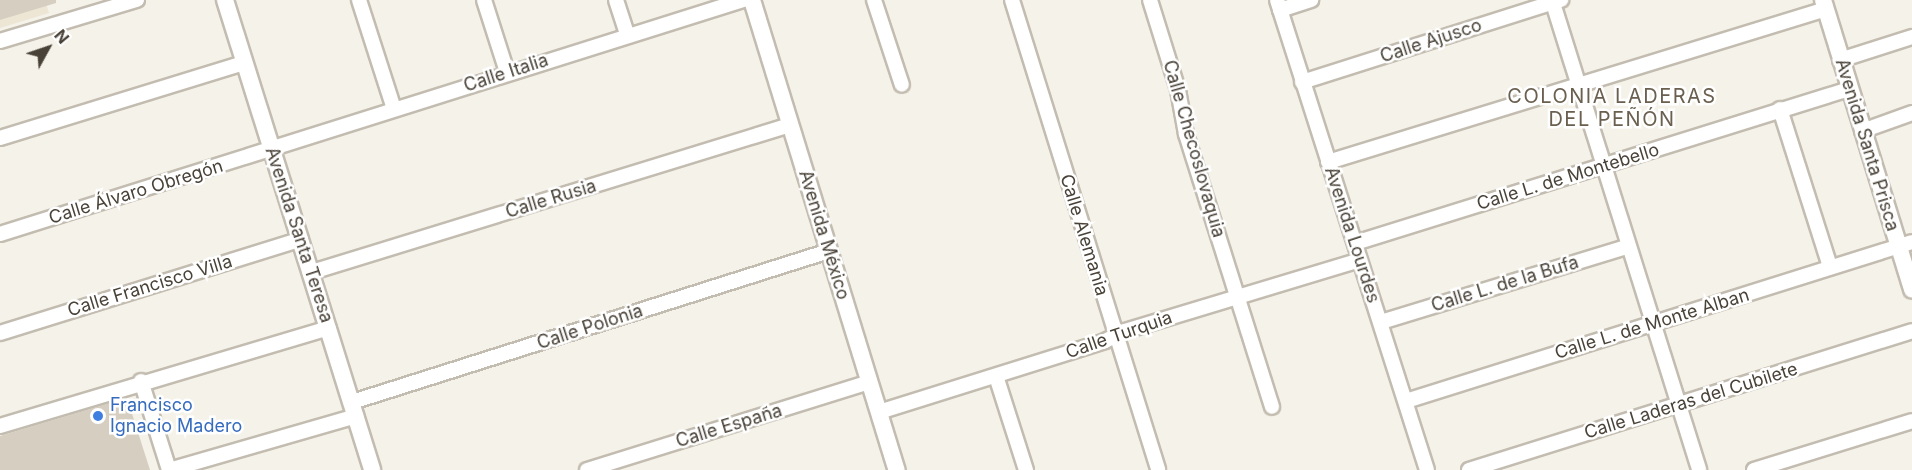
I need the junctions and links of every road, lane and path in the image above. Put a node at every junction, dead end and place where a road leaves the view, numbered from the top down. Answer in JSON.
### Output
{"nodes":[{"id":1,"x":137,"y":0,"type":"edge"},
{"id":2,"x":225,"y":0,"type":"edge"},
{"id":3,"x":359,"y":0,"type":"edge"},
{"id":4,"x":484,"y":0,"type":"edge"},
{"id":5,"x":616,"y":0,"type":"edge"},
{"id":6,"x":742,"y":0,"type":"edge"},
{"id":7,"x":752,"y":0,"type":"edge"},
{"id":8,"x":874,"y":0,"type":"edge"},
{"id":9,"x":1012,"y":0,"type":"edge"},
{"id":10,"x":1150,"y":0,"type":"edge"},
{"id":11,"x":1311,"y":0,"type":"edge"},
{"id":12,"x":1555,"y":1,"type":"edge"},
{"id":13,"x":1825,"y":4,"type":"edge"},
{"id":14,"x":1279,"y":5,"type":"edge"},
{"id":15,"x":627,"y":34,"type":"junction"},
{"id":16,"x":1912,"y":37,"type":"edge"},
{"id":17,"x":0,"y":41,"type":"edge"},
{"id":18,"x":1840,"y":60,"type":"junction"},
{"id":19,"x":244,"y":63,"type":"junction"},
{"id":20,"x":507,"y":72,"type":"junction"},
{"id":21,"x":1302,"y":82,"type":"junction"},
{"id":22,"x":1579,"y":84,"type":"junction"},
{"id":23,"x":902,"y":85,"type":"dead end"},
{"id":24,"x":1849,"y":88,"type":"junction"},
{"id":25,"x":394,"y":109,"type":"junction"},
{"id":26,"x":1780,"y":109,"type":"junction"},
{"id":27,"x":1912,"y":113,"type":"edge"},
{"id":28,"x":790,"y":125,"type":"junction"},
{"id":29,"x":1862,"y":131,"type":"junction"},
{"id":30,"x":0,"y":138,"type":"edge"},
{"id":31,"x":272,"y":150,"type":"junction"},
{"id":32,"x":1328,"y":162,"type":"junction"},
{"id":33,"x":1604,"y":165,"type":"junction"},
{"id":34,"x":0,"y":234,"type":"edge"},
{"id":35,"x":301,"y":239,"type":"junction"},
{"id":36,"x":1355,"y":243,"type":"junction"},
{"id":37,"x":1905,"y":244,"type":"edge"},
{"id":38,"x":1629,"y":246,"type":"junction"},
{"id":39,"x":829,"y":251,"type":"junction"},
{"id":40,"x":1360,"y":260,"type":"junction"},
{"id":41,"x":1830,"y":267,"type":"junction"},
{"id":42,"x":312,"y":272,"type":"junction"},
{"id":43,"x":1912,"y":290,"type":"edge"},
{"id":44,"x":1238,"y":297,"type":"junction"},
{"id":45,"x":1381,"y":322,"type":"junction"},
{"id":46,"x":1654,"y":323,"type":"junction"},
{"id":47,"x":329,"y":328,"type":"junction"},
{"id":48,"x":1912,"y":331,"type":"edge"},
{"id":49,"x":0,"y":333,"type":"edge"},
{"id":50,"x":1115,"y":336,"type":"junction"},
{"id":51,"x":996,"y":376,"type":"junction"},
{"id":52,"x":141,"y":381,"type":"junction"},
{"id":53,"x":870,"y":382,"type":"junction"},
{"id":54,"x":1406,"y":401,"type":"junction"},
{"id":55,"x":1680,"y":405,"type":"junction"},
{"id":56,"x":1272,"y":407,"type":"dead end"},
{"id":57,"x":354,"y":409,"type":"junction"},
{"id":58,"x":879,"y":412,"type":"junction"},
{"id":59,"x":1912,"y":421,"type":"edge"},
{"id":60,"x":0,"y":426,"type":"edge"},
{"id":61,"x":169,"y":470,"type":"edge"},
{"id":62,"x":372,"y":470,"type":"edge"},
{"id":63,"x":587,"y":470,"type":"edge"},
{"id":64,"x":897,"y":470,"type":"edge"},
{"id":65,"x":1026,"y":470,"type":"edge"},
{"id":66,"x":1158,"y":470,"type":"edge"},
{"id":67,"x":1427,"y":470,"type":"edge"},
{"id":68,"x":1469,"y":470,"type":"edge"},
{"id":69,"x":1699,"y":470,"type":"edge"},
{"id":70,"x":1754,"y":470,"type":"edge"}],
"edges":[{"from":1,"to":17,"type":"street"},
{"from":2,"to":19,"type":"street","name":"Avenida Santa Teresa"},
{"from":3,"to":25,"type":"street"},
{"from":4,"to":20,"type":"street"},
{"from":5,"to":15,"type":"street"},
{"from":6,"to":15,"type":"street","name":"Calle Italia"},
{"from":7,"to":28,"type":"street","name":"Avenida México"},
{"from":8,"to":23,"type":"street"},
{"from":9,"to":50,"type":"street","name":"Calle Alemania"},
{"from":10,"to":44,"type":"street","name":"Calle Checoslovaquia"},
{"from":11,"to":14,"type":"street"},
{"from":12,"to":21,"type":"street","name":"Calle Ajusco"},
{"from":12,"to":22,"type":"street"},
{"from":13,"to":18,"type":"street","name":"Avenida Santa Prisca"},
{"from":13,"to":22,"type":"street"},
{"from":14,"to":21,"type":"street","name":"Avenida Lourdes"},
{"from":15,"to":20,"type":"street","name":"Calle Italia"},
{"from":16,"to":18,"type":"street"},
{"from":18,"to":24,"type":"street","name":"Avenida Santa Prisca"},
{"from":19,"to":30,"type":"street"},
{"from":19,"to":31,"type":"street","name":"Avenida Santa Teresa"},
{"from":20,"to":25,"type":"street","name":"Calle Italia"},
{"from":21,"to":32,"type":"street","name":"Avenida Lourdes"},
{"from":22,"to":32,"type":"street"},
{"from":22,"to":33,"type":"street"},
{"from":24,"to":26,"type":"street","name":"Calle L. de Montebello"},
{"from":24,"to":29,"type":"street","name":"Avenida Santa Prisca"},
{"from":25,"to":31,"type":"street","name":"Calle Italia"},
{"from":26,"to":33,"type":"street","name":"Calle L. de Montebello"},
{"from":26,"to":41,"type":"street"},
{"from":27,"to":29,"type":"street"},
{"from":28,"to":39,"type":"street","name":"Avenida México"},
{"from":28,"to":42,"type":"street","name":"Calle Rusia"},
{"from":29,"to":37,"type":"street","name":"Avenida Santa Prisca"},
{"from":31,"to":34,"type":"street","name":"Calle Álvaro Obregón"},
{"from":31,"to":35,"type":"street","name":"Avenida Santa Teresa"},
{"from":32,"to":36,"type":"street","name":"Avenida Lourdes"},
{"from":33,"to":36,"type":"street","name":"Calle L. de Montebello"},
{"from":33,"to":38,"type":"street"},
{"from":35,"to":42,"type":"street","name":"Avenida Santa Teresa"},
{"from":35,"to":49,"type":"street","name":"Calle Francisco Villa"},
{"from":36,"to":40,"type":"street","name":"Avenida Lourdes"},
{"from":37,"to":41,"type":"street","name":"Calle L. de Monte Alban"},
{"from":37,"to":43,"type":"street","name":"Avenida Santa Prisca"},
{"from":38,"to":45,"type":"street","name":"Calle L. de la Bufa"},
{"from":38,"to":46,"type":"street"},
{"from":39,"to":53,"type":"street","name":"Avenida México"},
{"from":39,"to":57,"type":"street","name":"Calle Polonia"},
{"from":40,"to":44,"type":"street","name":"Calle Turquia"},
{"from":40,"to":45,"type":"street","name":"Avenida Lourdes"},
{"from":41,"to":46,"type":"street","name":"Calle L. de Monte Alban"},
{"from":42,"to":47,"type":"street","name":"Avenida Santa Teresa"},
{"from":44,"to":50,"type":"street","name":"Calle Turquia"},
{"from":44,"to":56,"type":"street","name":"Calle Checoslovaquia"},
{"from":45,"to":54,"type":"street","name":"Avenida Lourdes"},
{"from":46,"to":54,"type":"street","name":"Calle L. de Monte Alban"},
{"from":46,"to":55,"type":"street"},
{"from":47,"to":52,"type":"street"},
{"from":47,"to":57,"type":"street","name":"Avenida Santa Teresa"},
{"from":48,"to":55,"type":"street","name":"Calle Laderas del Cubilete"},
{"from":50,"to":51,"type":"street","name":"Calle Turquia"},
{"from":50,"to":66,"type":"street","name":"Calle Alemania"},
{"from":51,"to":58,"type":"street","name":"Calle Turquia"},
{"from":51,"to":65,"type":"street"},
{"from":52,"to":60,"type":"street"},
{"from":52,"to":61,"type":"street"},
{"from":53,"to":58,"type":"street","name":"Avenida México"},
{"from":53,"to":63,"type":"street","name":"Calle España"},
{"from":54,"to":67,"type":"street","name":"Avenida Lourdes"},
{"from":55,"to":68,"type":"street","name":"Calle Laderas del Cubilete"},
{"from":55,"to":69,"type":"street"},
{"from":57,"to":61,"type":"street","name":"Calle Polonia"},
{"from":57,"to":62,"type":"street","name":"Avenida Santa Teresa"},
{"from":58,"to":64,"type":"street","name":"Avenida México"},
{"from":59,"to":70,"type":"street"}]}
